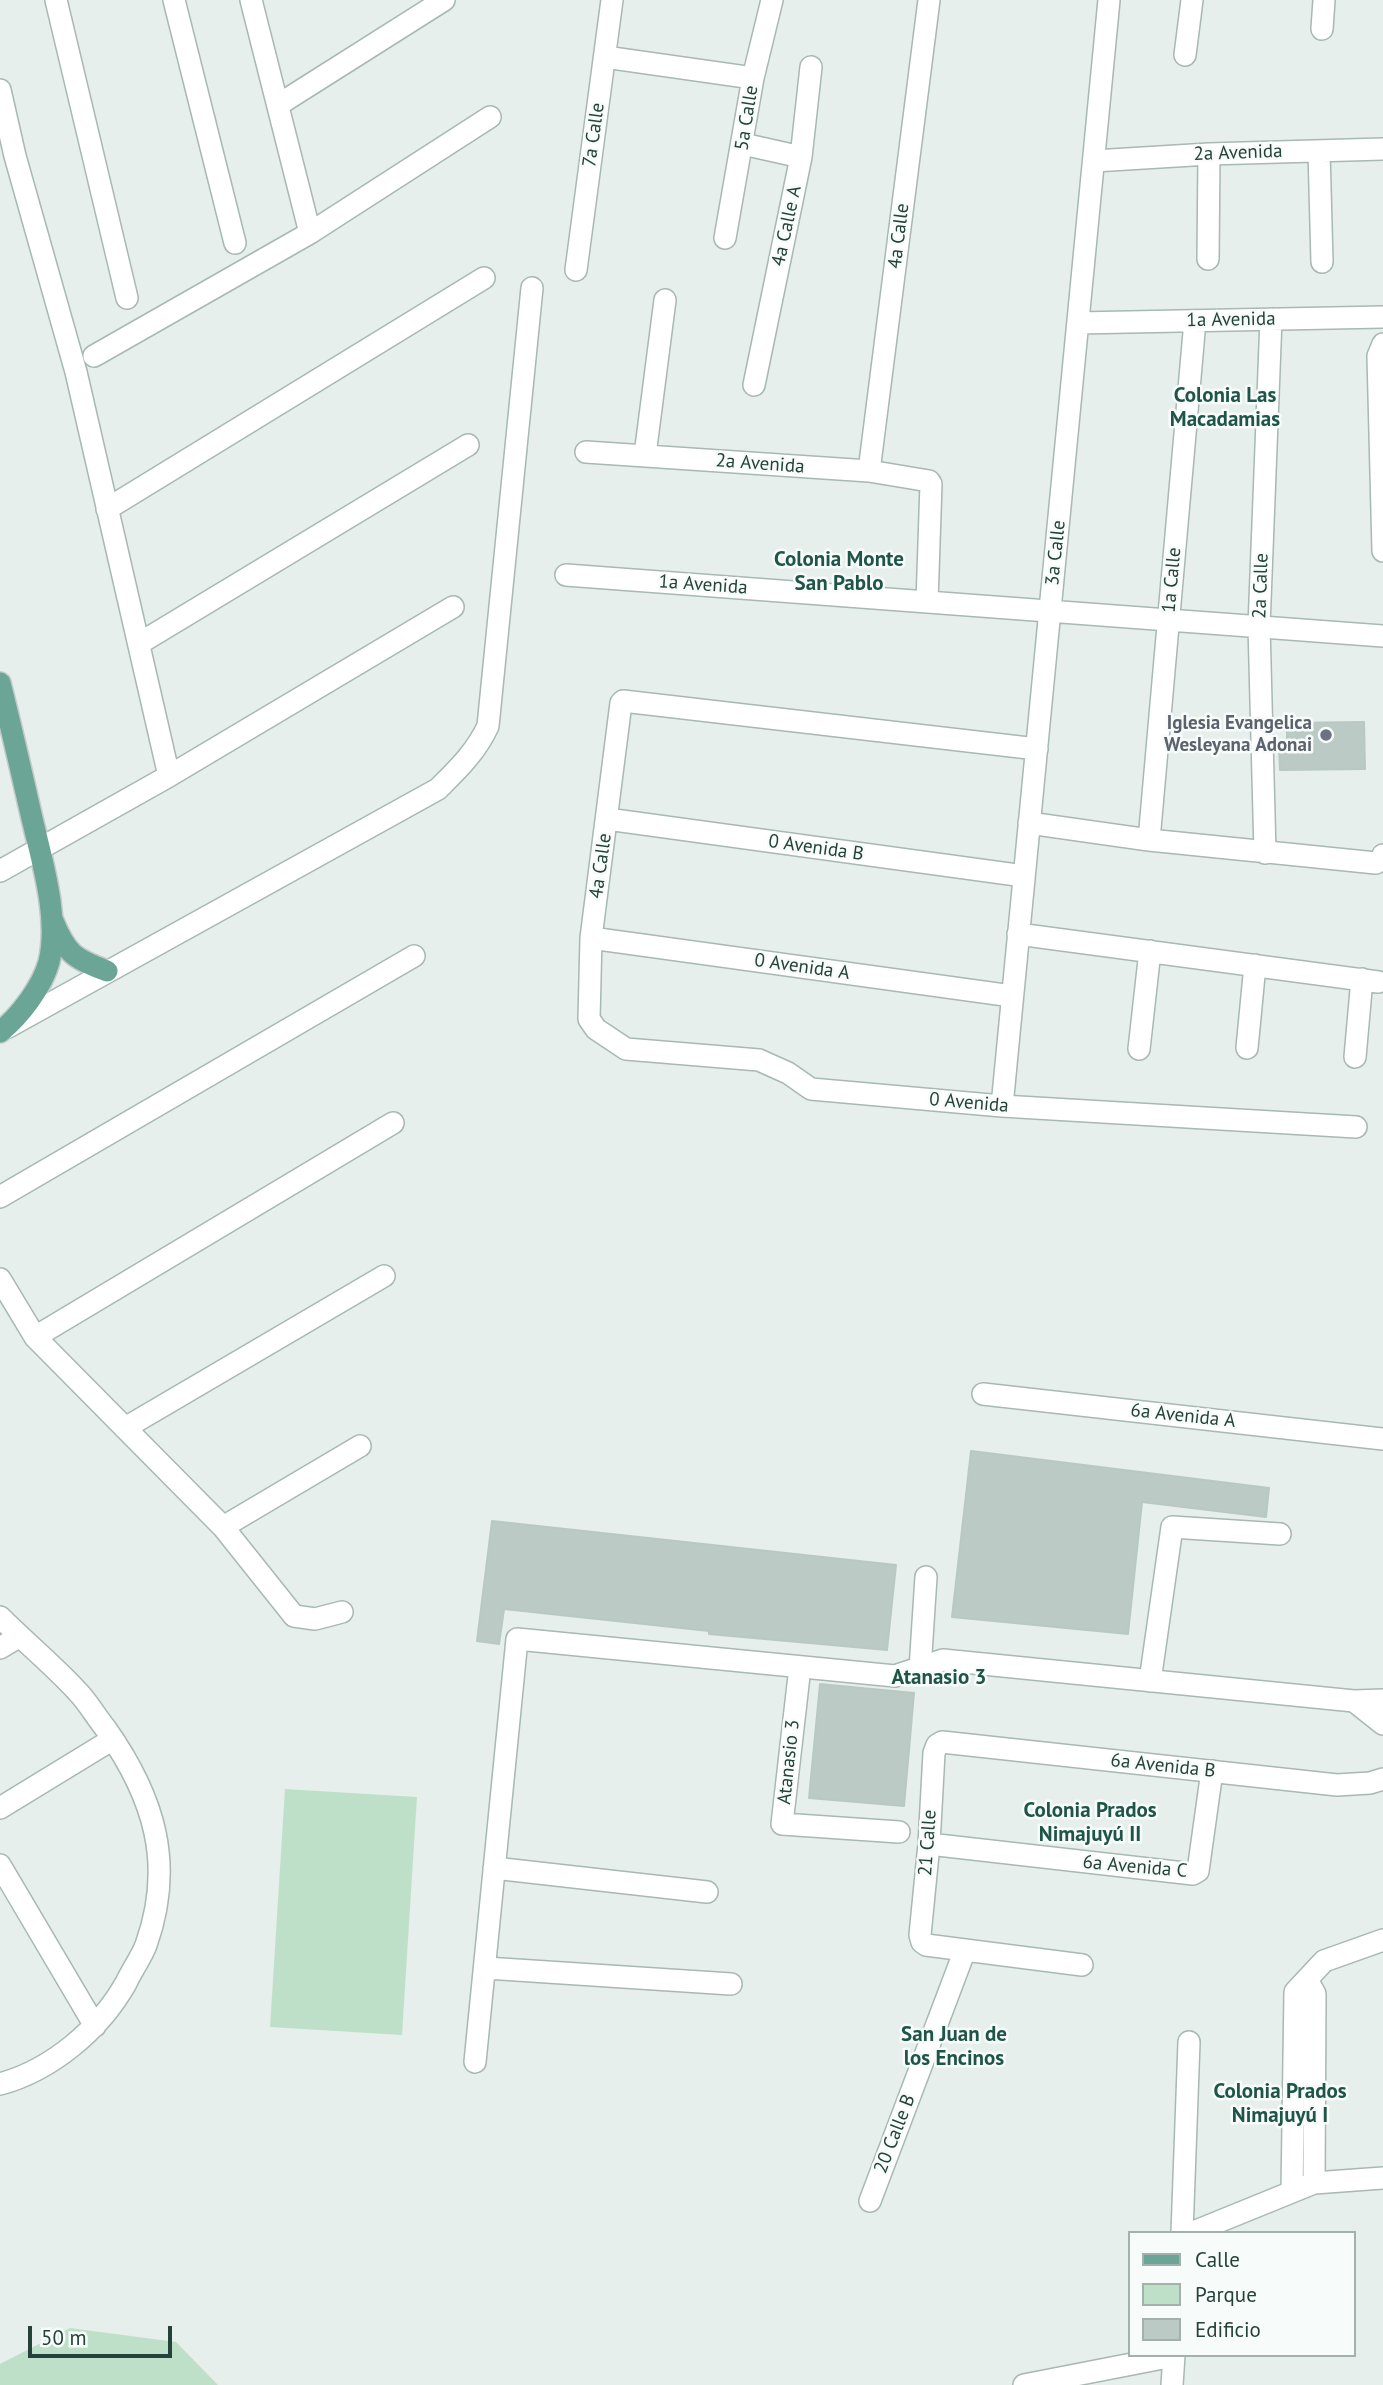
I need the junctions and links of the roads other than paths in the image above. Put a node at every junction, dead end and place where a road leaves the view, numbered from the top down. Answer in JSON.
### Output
{"nodes":[{"id":1,"x":56,"y":0,"type":"edge"},
{"id":2,"x":174,"y":0,"type":"edge"},
{"id":3,"x":251,"y":0,"type":"edge"},
{"id":4,"x":444,"y":0,"type":"edge"},
{"id":5,"x":612,"y":0,"type":"edge"},
{"id":6,"x":772,"y":0,"type":"edge"},
{"id":7,"x":929,"y":0,"type":"edge"},
{"id":8,"x":1109,"y":0,"type":"edge"},
{"id":9,"x":1192,"y":0,"type":"edge"},
{"id":10,"x":1324,"y":0,"type":"edge"},
{"id":11,"x":1322,"y":29,"type":"dead end"},
{"id":12,"x":1185,"y":55,"type":"dead end"},
{"id":13,"x":605,"y":57,"type":"junction"},
{"id":14,"x":811,"y":67,"type":"dead end"},
{"id":15,"x":753,"y":78,"type":"junction"},
{"id":16,"x":0,"y":90,"type":"edge"},
{"id":17,"x":278,"y":105,"type":"junction"},
{"id":18,"x":490,"y":117,"type":"dead end"},
{"id":19,"x":743,"y":144,"type":"junction"},
{"id":20,"x":1383,"y":149,"type":"edge"},
{"id":21,"x":1319,"y":151,"type":"junction"},
{"id":22,"x":1209,"y":154,"type":"junction"},
{"id":23,"x":801,"y":157,"type":"junction"},
{"id":24,"x":8,"y":158,"type":"edge"},
{"id":25,"x":1094,"y":161,"type":"junction"},
{"id":26,"x":310,"y":233,"type":"junction"},
{"id":27,"x":725,"y":238,"type":"dead end"},
{"id":28,"x":235,"y":243,"type":"dead end"},
{"id":29,"x":1208,"y":259,"type":"dead end"},
{"id":30,"x":1322,"y":262,"type":"dead end"},
{"id":31,"x":576,"y":270,"type":"dead end"},
{"id":32,"x":484,"y":278,"type":"dead end"},
{"id":33,"x":532,"y":288,"type":"dead end"},
{"id":34,"x":127,"y":298,"type":"dead end"},
{"id":35,"x":665,"y":300,"type":"dead end"},
{"id":36,"x":1383,"y":317,"type":"edge"},
{"id":37,"x":1271,"y":319,"type":"junction"},
{"id":38,"x":1195,"y":321,"type":"junction"},
{"id":39,"x":1078,"y":323,"type":"junction"},
{"id":40,"x":1383,"y":344,"type":"edge"},
{"id":41,"x":94,"y":356,"type":"dead end"},
{"id":42,"x":754,"y":385,"type":"dead end"},
{"id":43,"x":468,"y":444,"type":"dead end"},
{"id":44,"x":586,"y":452,"type":"dead end"},
{"id":45,"x":645,"y":455,"type":"junction"},
{"id":46,"x":869,"y":471,"type":"junction"},
{"id":47,"x":107,"y":509,"type":"junction"},
{"id":48,"x":1383,"y":551,"type":"edge"},
{"id":49,"x":566,"y":575,"type":"dead end"},
{"id":50,"x":927,"y":602,"type":"junction"},
{"id":51,"x":453,"y":607,"type":"dead end"},
{"id":52,"x":1050,"y":611,"type":"junction"},
{"id":53,"x":1169,"y":620,"type":"junction"},
{"id":54,"x":1259,"y":626,"type":"junction"},
{"id":55,"x":1383,"y":636,"type":"edge"},
{"id":56,"x":140,"y":643,"type":"junction"},
{"id":57,"x":0,"y":683,"type":"edge"},
{"id":58,"x":5,"y":723,"type":"edge"},
{"id":59,"x":1037,"y":749,"type":"junction"},
{"id":60,"x":169,"y":776,"type":"junction"},
{"id":61,"x":607,"y":819,"type":"junction"},
{"id":62,"x":1029,"y":823,"type":"junction"},
{"id":63,"x":1149,"y":840,"type":"junction"},
{"id":64,"x":39,"y":849,"type":"junction"},
{"id":65,"x":1265,"y":853,"type":"junction"},
{"id":66,"x":1379,"y":859,"type":"edge"},
{"id":67,"x":0,"y":871,"type":"edge"},
{"id":68,"x":1024,"y":876,"type":"junction"},
{"id":69,"x":52,"y":918,"type":"junction"},
{"id":70,"x":1018,"y":934,"type":"junction"},
{"id":71,"x":591,"y":938,"type":"junction"},
{"id":72,"x":1150,"y":951,"type":"junction"},
{"id":73,"x":414,"y":956,"type":"dead end"},
{"id":74,"x":1255,"y":965,"type":"junction"},
{"id":75,"x":107,"y":971,"type":"junction"},
{"id":76,"x":1012,"y":996,"type":"junction"},
{"id":77,"x":596,"y":1030,"type":"joint"},
{"id":78,"x":2,"y":1031,"type":"edge"},
{"id":79,"x":1247,"y":1048,"type":"dead end"},
{"id":80,"x":1139,"y":1049,"type":"dead end"},
{"id":81,"x":1355,"y":1057,"type":"dead end"},
{"id":82,"x":1002,"y":1106,"type":"junction"},
{"id":83,"x":393,"y":1123,"type":"dead end"},
{"id":84,"x":1356,"y":1127,"type":"dead end"},
{"id":85,"x":0,"y":1197,"type":"edge"},
{"id":86,"x":384,"y":1276,"type":"dead end"},
{"id":87,"x":0,"y":1279,"type":"edge"},
{"id":88,"x":35,"y":1337,"type":"junction"},
{"id":89,"x":983,"y":1394,"type":"dead end"},
{"id":90,"x":125,"y":1428,"type":"junction"},
{"id":91,"x":1383,"y":1439,"type":"edge"},
{"id":92,"x":360,"y":1446,"type":"dead end"},
{"id":93,"x":223,"y":1527,"type":"junction"},
{"id":94,"x":1280,"y":1534,"type":"dead end"},
{"id":95,"x":926,"y":1577,"type":"dead end"},
{"id":96,"x":342,"y":1612,"type":"dead end"},
{"id":97,"x":0,"y":1617,"type":"edge"},
{"id":98,"x":20,"y":1636,"type":"junction"},
{"id":99,"x":0,"y":1648,"type":"edge"},
{"id":100,"x":800,"y":1667,"type":"junction"},
{"id":101,"x":920,"y":1669,"type":"junction"},
{"id":102,"x":1150,"y":1681,"type":"junction"},
{"id":103,"x":1383,"y":1700,"type":"edge"},
{"id":104,"x":1354,"y":1701,"type":"junction"},
{"id":105,"x":1383,"y":1724,"type":"edge"},
{"id":106,"x":113,"y":1739,"type":"junction"},
{"id":107,"x":942,"y":1742,"type":"joint"},
{"id":108,"x":1212,"y":1771,"type":"junction"},
{"id":109,"x":1383,"y":1779,"type":"edge"},
{"id":110,"x":0,"y":1808,"type":"edge"},
{"id":111,"x":899,"y":1832,"type":"dead end"},
{"id":112,"x":929,"y":1844,"type":"junction"},
{"id":113,"x":0,"y":1864,"type":"edge"},
{"id":114,"x":494,"y":1868,"type":"junction"},
{"id":115,"x":707,"y":1892,"type":"dead end"},
{"id":116,"x":1383,"y":1940,"type":"edge"},
{"id":117,"x":965,"y":1950,"type":"junction"},
{"id":118,"x":1082,"y":1965,"type":"dead end"},
{"id":119,"x":486,"y":1968,"type":"junction"},
{"id":120,"x":1308,"y":1981,"type":"junction"},
{"id":121,"x":731,"y":1984,"type":"dead end"},
{"id":122,"x":94,"y":2026,"type":"junction"},
{"id":123,"x":1189,"y":2042,"type":"dead end"},
{"id":124,"x":475,"y":2063,"type":"dead end"},
{"id":125,"x":0,"y":2084,"type":"edge"},
{"id":126,"x":1383,"y":2178,"type":"edge"},
{"id":127,"x":1314,"y":2183,"type":"junction"},
{"id":128,"x":1292,"y":2191,"type":"junction"},
{"id":129,"x":870,"y":2200,"type":"dead end"},
{"id":130,"x":1182,"y":2231,"type":"edge"},
{"id":131,"x":1196,"y":2231,"type":"edge"},
{"id":132,"x":1168,"y":2357,"type":"edge"},
{"id":133,"x":1173,"y":2357,"type":"edge"},
{"id":134,"x":1024,"y":2385,"type":"edge"},
{"id":135,"x":1171,"y":2385,"type":"edge"}],
"edges":[{"from":1,"to":34,"type":"street"},
{"from":2,"to":28,"type":"street"},
{"from":3,"to":17,"type":"street"},
{"from":4,"to":17,"type":"street"},
{"from":5,"to":13,"type":"street","name":"7a Calle"},
{"from":6,"to":15,"type":"street","name":"5a Calle"},
{"from":7,"to":46,"type":"street","name":"4a Calle"},
{"from":8,"to":25,"type":"street","name":"3a Calle"},
{"from":9,"to":12,"type":"street"},
{"from":10,"to":11,"type":"street"},
{"from":13,"to":15,"type":"street"},
{"from":13,"to":31,"type":"street","name":"7a Calle"},
{"from":14,"to":23,"type":"street","name":"4a Calle A"},
{"from":15,"to":19,"type":"street","name":"5a Calle"},
{"from":16,"to":24,"type":"street"},
{"from":17,"to":26,"type":"street"},
{"from":18,"to":26,"type":"street"},
{"from":19,"to":23,"type":"street"},
{"from":19,"to":27,"type":"street","name":"5a Calle"},
{"from":20,"to":21,"type":"street","name":"2a Avenida"},
{"from":21,"to":22,"type":"street","name":"2a Avenida"},
{"from":21,"to":30,"type":"street"},
{"from":22,"to":25,"type":"street","name":"2a Avenida"},
{"from":22,"to":29,"type":"street"},
{"from":23,"to":42,"type":"street","name":"4a Calle A"},
{"from":24,"to":47,"type":"street"},
{"from":25,"to":39,"type":"street","name":"3a Calle"},
{"from":26,"to":41,"type":"street"},
{"from":32,"to":47,"type":"street"},
{"from":33,"to":75,"type":"street"},
{"from":35,"to":45,"type":"street"},
{"from":36,"to":37,"type":"street","name":"1a Avenida"},
{"from":37,"to":38,"type":"street","name":"1a Avenida"},
{"from":37,"to":54,"type":"street","name":"2a Calle"},
{"from":38,"to":39,"type":"street","name":"1a Avenida"},
{"from":38,"to":53,"type":"street","name":"1a Calle"},
{"from":39,"to":52,"type":"street","name":"3a Calle"},
{"from":40,"to":48,"type":"street"},
{"from":43,"to":56,"type":"street"},
{"from":44,"to":45,"type":"street","name":"2a Avenida"},
{"from":45,"to":46,"type":"street","name":"2a Avenida"},
{"from":46,"to":50,"type":"street","name":"2a Avenida"},
{"from":47,"to":56,"type":"street"},
{"from":49,"to":50,"type":"street","name":"1a Avenida"},
{"from":50,"to":52,"type":"street","name":"1a Avenida"},
{"from":51,"to":60,"type":"street"},
{"from":52,"to":53,"type":"street"},
{"from":52,"to":59,"type":"street","name":"3a Calle"},
{"from":53,"to":54,"type":"street"},
{"from":53,"to":63,"type":"street","name":"1a Calle"},
{"from":54,"to":55,"type":"street"},
{"from":54,"to":65,"type":"street","name":"2a Calle"},
{"from":56,"to":60,"type":"street"},
{"from":57,"to":58,"type":"main road"},
{"from":58,"to":64,"type":"main road"},
{"from":59,"to":61,"type":"street","name":"4a Calle"},
{"from":59,"to":62,"type":"street","name":"3a Calle"},
{"from":60,"to":64,"type":"street"},
{"from":61,"to":68,"type":"street","name":"0 Avenida B"},
{"from":61,"to":71,"type":"street","name":"4a Calle"},
{"from":62,"to":63,"type":"street"},
{"from":62,"to":68,"type":"street","name":"3a Calle"},
{"from":63,"to":65,"type":"street"},
{"from":64,"to":67,"type":"street"},
{"from":64,"to":69,"type":"main road"},
{"from":65,"to":66,"type":"street"},
{"from":68,"to":70,"type":"street","name":"3a Calle"},
{"from":69,"to":75,"type":"main road"},
{"from":69,"to":78,"type":"main road"},
{"from":70,"to":72,"type":"street"},
{"from":70,"to":76,"type":"street","name":"3a Calle"},
{"from":71,"to":76,"type":"street","name":"0 Avenida A"},
{"from":71,"to":77,"type":"street","name":"4a Calle"},
{"from":72,"to":74,"type":"street"},
{"from":72,"to":80,"type":"street"},
{"from":73,"to":85,"type":"street"},
{"from":74,"to":79,"type":"street"},
{"from":74,"to":81,"type":"street"},
{"from":75,"to":78,"type":"street"},
{"from":76,"to":82,"type":"street","name":"3a Calle"},
{"from":77,"to":82,"type":"street","name":"0 Avenida"},
{"from":82,"to":84,"type":"street","name":"0 Avenida"},
{"from":83,"to":88,"type":"street"},
{"from":86,"to":90,"type":"street"},
{"from":87,"to":88,"type":"street"},
{"from":88,"to":90,"type":"street"},
{"from":89,"to":91,"type":"street","name":"6a Avenida A"},
{"from":90,"to":93,"type":"street"},
{"from":92,"to":93,"type":"street"},
{"from":93,"to":96,"type":"street"},
{"from":94,"to":102,"type":"street"},
{"from":95,"to":101,"type":"street"},
{"from":97,"to":98,"type":"street"},
{"from":98,"to":99,"type":"street"},
{"from":98,"to":106,"type":"street"},
{"from":100,"to":101,"type":"street"},
{"from":100,"to":111,"type":"street","name":"Atanasio 3"},
{"from":100,"to":114,"type":"street"},
{"from":101,"to":102,"type":"street"},
{"from":102,"to":104,"type":"street"},
{"from":103,"to":104,"type":"street"},
{"from":104,"to":105,"type":"street"},
{"from":106,"to":110,"type":"street"},
{"from":106,"to":122,"type":"street"},
{"from":107,"to":108,"type":"street","name":"6a Avenida B"},
{"from":107,"to":112,"type":"street","name":"21 Calle"},
{"from":108,"to":109,"type":"street","name":"6a Avenida B"},
{"from":108,"to":112,"type":"street","name":"6a Avenida C"},
{"from":112,"to":117,"type":"street","name":"21 Calle"},
{"from":113,"to":122,"type":"street"},
{"from":114,"to":115,"type":"street"},
{"from":114,"to":119,"type":"street"},
{"from":116,"to":120,"type":"street"},
{"from":117,"to":118,"type":"street"},
{"from":117,"to":129,"type":"street","name":"20 Calle B"},
{"from":119,"to":121,"type":"street"},
{"from":119,"to":124,"type":"street"},
{"from":120,"to":127,"type":"street"},
{"from":120,"to":128,"type":"street"},
{"from":122,"to":125,"type":"street"},
{"from":123,"to":130,"type":"street"},
{"from":126,"to":127,"type":"street"},
{"from":127,"to":128,"type":"street"},
{"from":128,"to":131,"type":"street"},
{"from":132,"to":134,"type":"street"},
{"from":133,"to":135,"type":"street"}]}
